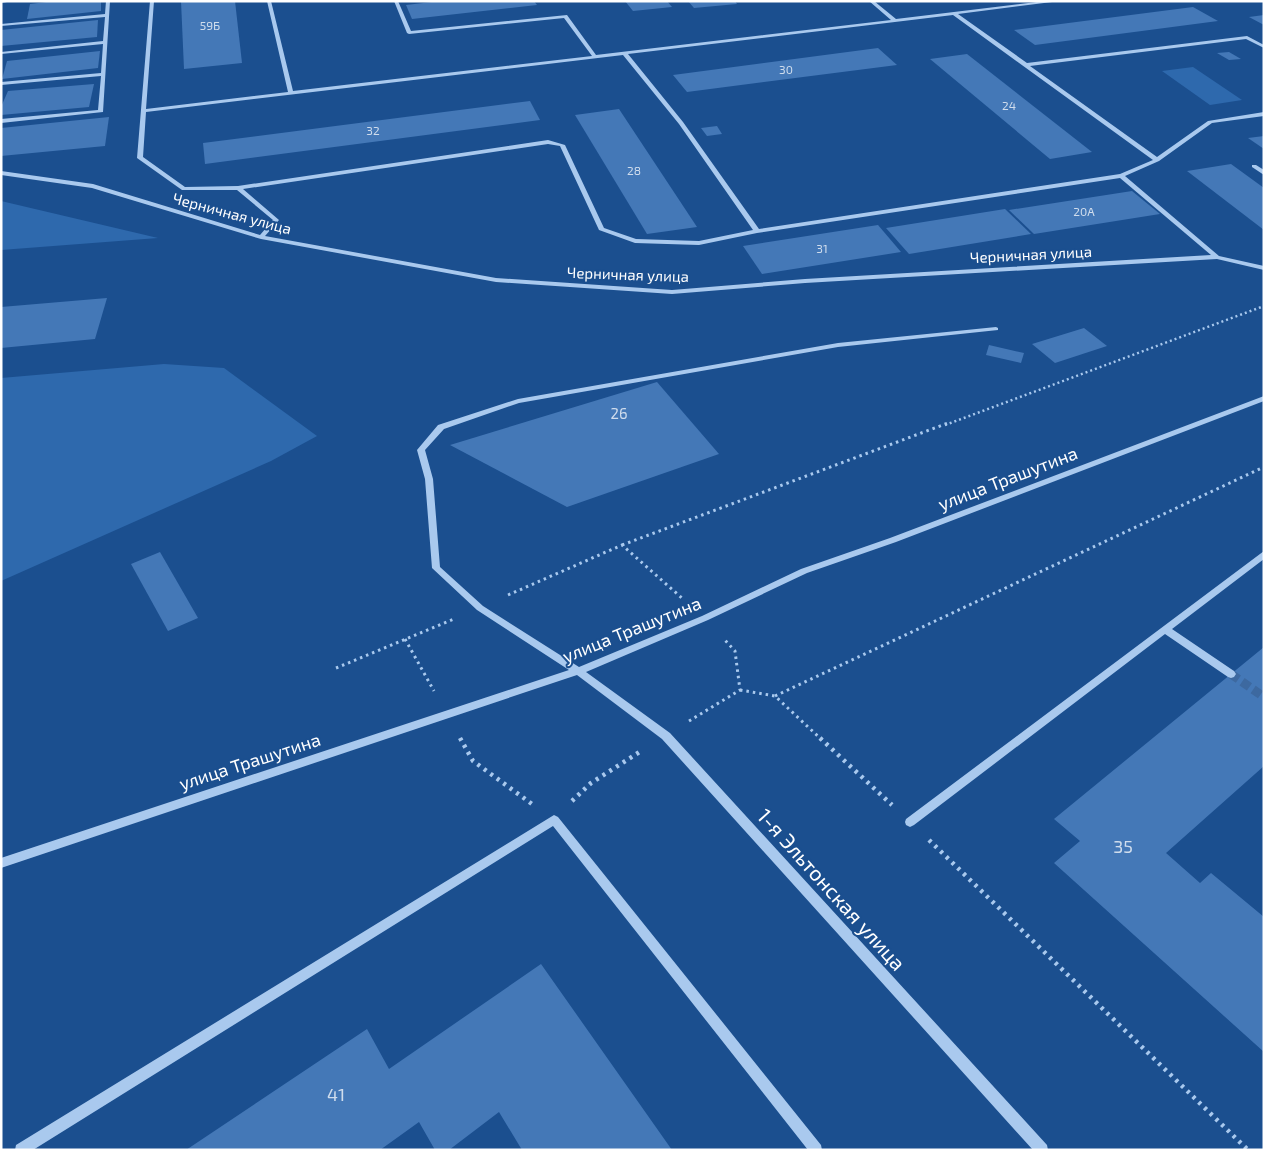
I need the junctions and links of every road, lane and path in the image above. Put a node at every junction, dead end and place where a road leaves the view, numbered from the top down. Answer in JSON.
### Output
{"nodes":[{"id":1,"x":11,"y":1,"type":"edge"},
{"id":2,"x":108,"y":1,"type":"edge"},
{"id":3,"x":152,"y":1,"type":"edge"},
{"id":4,"x":269,"y":1,"type":"edge"},
{"id":5,"x":396,"y":1,"type":"edge"},
{"id":6,"x":871,"y":1,"type":"edge"},
{"id":7,"x":1058,"y":1,"type":"edge"},
{"id":8,"x":1,"y":2,"type":"edge"},
{"id":9,"x":107,"y":14,"type":"junction"},
{"id":10,"x":955,"y":14,"type":"junction"},
{"id":11,"x":896,"y":21,"type":"junction"},
{"id":12,"x":1,"y":25,"type":"edge"},
{"id":13,"x":105,"y":42,"type":"junction"},
{"id":14,"x":1264,"y":47,"type":"edge"},
{"id":15,"x":1,"y":53,"type":"edge"},
{"id":16,"x":624,"y":54,"type":"junction"},
{"id":17,"x":595,"y":57,"type":"junction"},
{"id":18,"x":1026,"y":65,"type":"junction"},
{"id":19,"x":103,"y":74,"type":"junction"},
{"id":20,"x":1,"y":84,"type":"edge"},
{"id":21,"x":291,"y":94,"type":"junction"},
{"id":22,"x":143,"y":111,"type":"junction"},
{"id":23,"x":1264,"y":114,"type":"edge"},
{"id":24,"x":1,"y":121,"type":"edge"},
{"id":25,"x":1157,"y":160,"type":"junction"},
{"id":26,"x":1254,"y":166,"type":"dead end"},
{"id":27,"x":1,"y":173,"type":"edge"},
{"id":28,"x":1264,"y":173,"type":"edge"},
{"id":29,"x":1121,"y":176,"type":"junction"},
{"id":30,"x":238,"y":188,"type":"junction"},
{"id":31,"x":757,"y":231,"type":"junction"},
{"id":32,"x":261,"y":237,"type":"junction"},
{"id":33,"x":1217,"y":257,"type":"junction"},
{"id":34,"x":1264,"y":268,"type":"edge"},
{"id":35,"x":1264,"y":306,"type":"edge"},
{"id":36,"x":996,"y":329,"type":"dead end"},
{"id":37,"x":1262,"y":400,"type":"edge"},
{"id":38,"x":1264,"y":468,"type":"edge"},
{"id":39,"x":622,"y":545,"type":"dead end"},
{"id":40,"x":1264,"y":554,"type":"edge"},
{"id":41,"x":1165,"y":629,"type":"junction"},
{"id":42,"x":578,"y":671,"type":"junction"},
{"id":43,"x":1231,"y":674,"type":"tunnel mouth"},
{"id":44,"x":740,"y":690,"type":"dead end"},
{"id":45,"x":775,"y":696,"type":"junction"},
{"id":46,"x":910,"y":822,"type":"junction"},
{"id":47,"x":1,"y":863,"type":"edge"},
{"id":48,"x":21,"y":1150,"type":"edge"},
{"id":49,"x":816,"y":1150,"type":"edge"},
{"id":50,"x":1042,"y":1150,"type":"edge"},
{"id":51,"x":1248,"y":1150,"type":"edge"}],
"edges":[{"from":1,"to":8,"type":"street"},
{"from":2,"to":9,"type":"street"},
{"from":3,"to":22,"type":"street"},
{"from":4,"to":21,"type":"street"},
{"from":5,"to":17,"type":"street"},
{"from":6,"to":11,"type":"street"},
{"from":7,"to":10,"type":"street"},
{"from":9,"to":12,"type":"street"},
{"from":9,"to":13,"type":"street"},
{"from":10,"to":11,"type":"street"},
{"from":10,"to":18,"type":"street"},
{"from":11,"to":16,"type":"street"},
{"from":13,"to":15,"type":"street"},
{"from":13,"to":19,"type":"street"},
{"from":14,"to":18,"type":"street"},
{"from":16,"to":17,"type":"street"},
{"from":16,"to":31,"type":"street"},
{"from":17,"to":21,"type":"street"},
{"from":18,"to":25,"type":"street"},
{"from":19,"to":20,"type":"street"},
{"from":19,"to":24,"type":"street"},
{"from":21,"to":22,"type":"street"},
{"from":22,"to":30,"type":"street"},
{"from":23,"to":25,"type":"street"},
{"from":25,"to":29,"type":"street"},
{"from":26,"to":28,"type":"street"},
{"from":27,"to":32,"type":"street","name":"Черничная улица"},
{"from":29,"to":31,"type":"street"},
{"from":29,"to":33,"type":"street"},
{"from":30,"to":31,"type":"street"},
{"from":30,"to":32,"type":"street"},
{"from":32,"to":33,"type":"street","name":"Черничная улица"},
{"from":33,"to":34,"type":"street","name":"Черничная улица"},
{"from":35,"to":39,"type":"path"},
{"from":36,"to":42,"type":"street","name":"1-я Эльтонская улица"},
{"from":37,"to":42,"type":"street","name":"улица Трашутина"},
{"from":38,"to":45,"type":"path"},
{"from":40,"to":41,"type":"street"},
{"from":41,"to":43,"type":"street"},
{"from":41,"to":46,"type":"street"},
{"from":42,"to":47,"type":"street","name":"улица Трашутина"},
{"from":42,"to":50,"type":"street","name":"1-я Эльтонская улица"},
{"from":44,"to":45,"type":"path"},
{"from":45,"to":46,"type":"path"},
{"from":46,"to":51,"type":"path"},
{"from":48,"to":49,"type":"street"}]}
